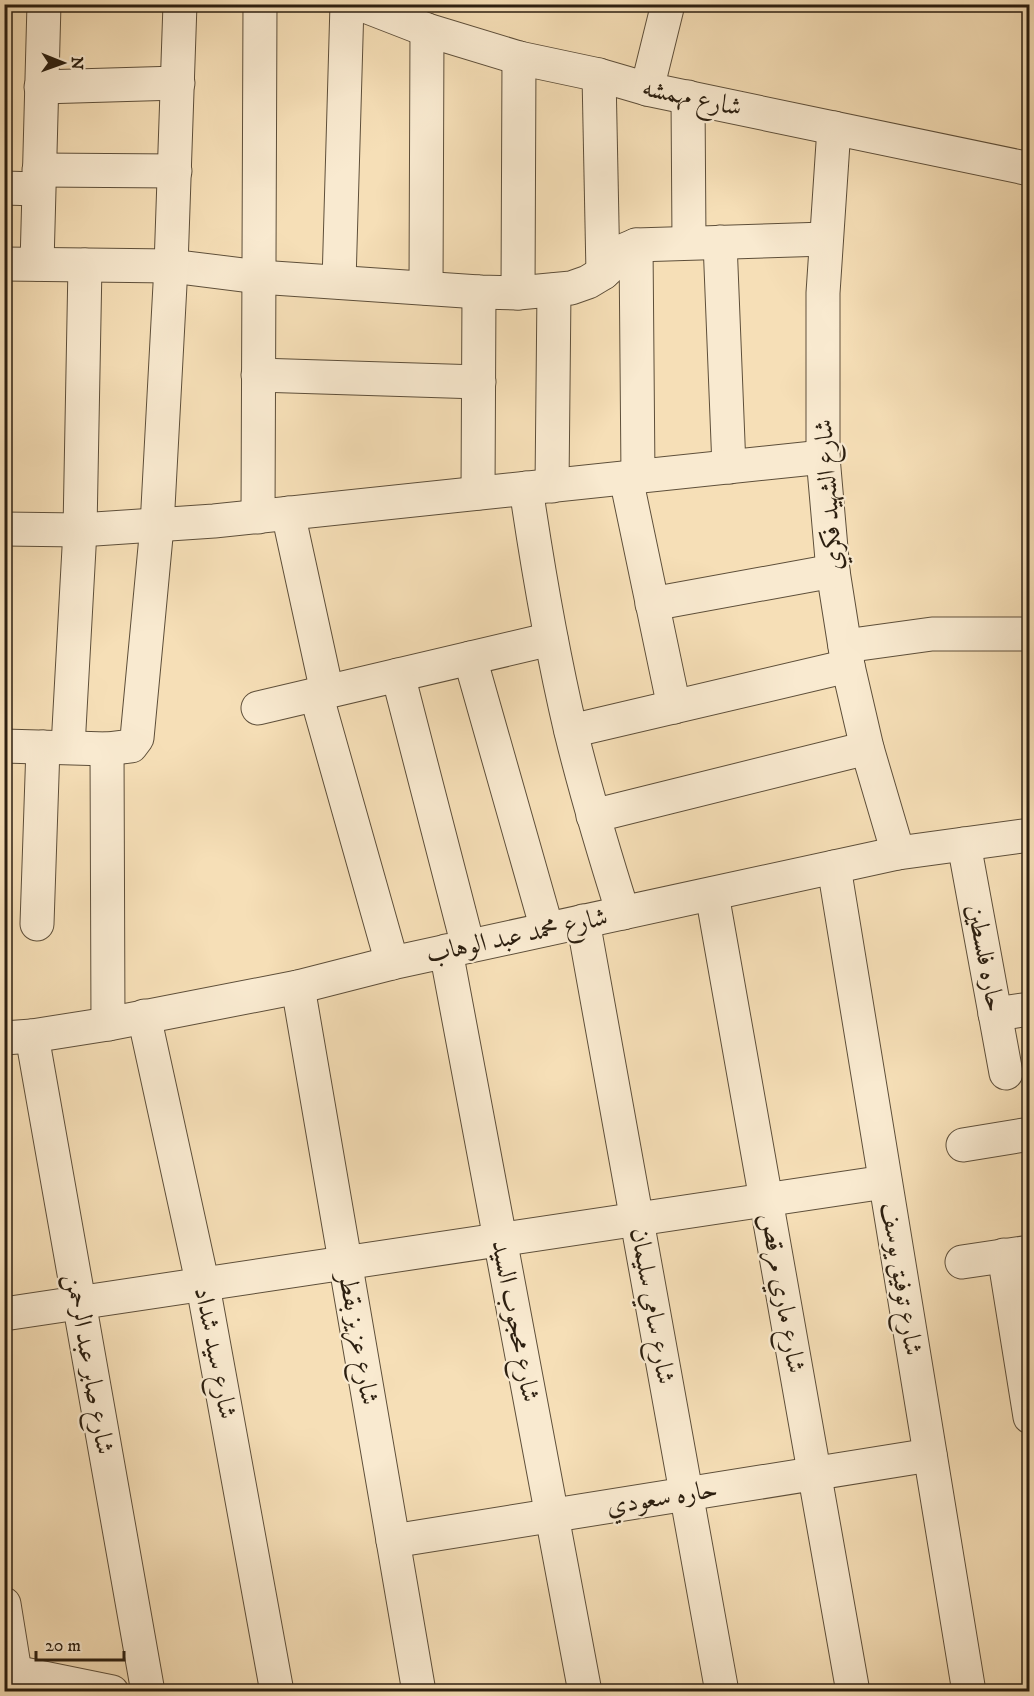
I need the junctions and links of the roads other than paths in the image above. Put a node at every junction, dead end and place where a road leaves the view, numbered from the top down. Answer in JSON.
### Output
{"nodes":[{"id":1,"x":44,"y":4,"type":"edge"},
{"id":2,"x":180,"y":4,"type":"edge"},
{"id":3,"x":260,"y":4,"type":"edge"},
{"id":4,"x":347,"y":4,"type":"edge"},
{"id":5,"x":360,"y":4,"type":"edge"},
{"id":6,"x":668,"y":4,"type":"edge"},
{"id":7,"x":397,"y":11,"type":"edge"},
{"id":8,"x":428,"y":30,"type":"junction"},
{"id":9,"x":519,"y":58,"type":"junction"},
{"id":10,"x":599,"y":75,"type":"junction"},
{"id":11,"x":178,"y":83,"type":"junction"},
{"id":12,"x":41,"y":87,"type":"junction"},
{"id":13,"x":647,"y":89,"type":"junction"},
{"id":14,"x":688,"y":98,"type":"junction"},
{"id":15,"x":834,"y":128,"type":"junction"},
{"id":16,"x":1029,"y":169,"type":"edge"},
{"id":17,"x":175,"y":171,"type":"junction"},
{"id":18,"x":39,"y":180,"type":"junction"},
{"id":19,"x":4,"y":188,"type":"edge"},
{"id":20,"x":826,"y":239,"type":"junction"},
{"id":21,"x":705,"y":242,"type":"junction"},
{"id":22,"x":636,"y":245,"type":"junction"},
{"id":23,"x":4,"y":264,"type":"edge"},
{"id":24,"x":37,"y":264,"type":"junction"},
{"id":25,"x":85,"y":265,"type":"junction"},
{"id":26,"x":171,"y":266,"type":"junction"},
{"id":27,"x":603,"y":273,"type":"junction"},
{"id":28,"x":259,"y":277,"type":"junction"},
{"id":29,"x":339,"y":282,"type":"junction"},
{"id":30,"x":426,"y":288,"type":"junction"},
{"id":31,"x":554,"y":290,"type":"junction"},
{"id":32,"x":479,"y":292,"type":"junction"},
{"id":33,"x":518,"y":293,"type":"junction"},
{"id":34,"x":258,"y":375,"type":"junction"},
{"id":35,"x":479,"y":382,"type":"junction"},
{"id":36,"x":823,"y":457,"type":"junction"},
{"id":37,"x":729,"y":467,"type":"junction"},
{"id":38,"x":632,"y":477,"type":"junction"},
{"id":39,"x":539,"y":487,"type":"junction"},
{"id":40,"x":478,"y":493,"type":"junction"},
{"id":41,"x":273,"y":515,"type":"junction"},
{"id":42,"x":157,"y":526,"type":"junction"},
{"id":43,"x":4,"y":529,"type":"edge"},
{"id":44,"x":80,"y":530,"type":"junction"},
{"id":45,"x":833,"y":571,"type":"junction"},
{"id":46,"x":652,"y":604,"type":"junction"},
{"id":47,"x":1029,"y":634,"type":"edge"},
{"id":48,"x":551,"y":639,"type":"junction"},
{"id":49,"x":847,"y":656,"type":"junction"},
{"id":50,"x":470,"y":658,"type":"junction"},
{"id":51,"x":398,"y":675,"type":"junction"},
{"id":52,"x":321,"y":693,"type":"junction"},
{"id":53,"x":674,"y":707,"type":"junction"},
{"id":54,"x":258,"y":708,"type":"dead end"},
{"id":55,"x":571,"y":731,"type":"junction"},
{"id":56,"x":4,"y":746,"type":"edge"},
{"id":57,"x":55,"y":747,"type":"junction"},
{"id":58,"x":867,"y":748,"type":"junction"},
{"id":59,"x":107,"y":749,"type":"junction"},
{"id":60,"x":593,"y":816,"type":"junction"},
{"id":61,"x":1029,"y":835,"type":"edge"},
{"id":62,"x":964,"y":844,"type":"junction"},
{"id":63,"x":898,"y":854,"type":"junction"},
{"id":64,"x":834,"y":867,"type":"junction"},
{"id":65,"x":712,"y":894,"type":"junction"},
{"id":66,"x":622,"y":913,"type":"junction"},
{"id":67,"x":583,"y":921,"type":"junction"},
{"id":68,"x":37,"y":924,"type":"dead end"},
{"id":69,"x":547,"y":929,"type":"junction"},
{"id":70,"x":457,"y":949,"type":"junction"},
{"id":71,"x":392,"y":963,"type":"junction"},
{"id":72,"x":298,"y":987,"type":"junction"},
{"id":73,"x":1029,"y":1009,"type":"edge"},
{"id":74,"x":995,"y":1014,"type":"junction"},
{"id":75,"x":144,"y":1016,"type":"junction"},
{"id":76,"x":108,"y":1023,"type":"junction"},
{"id":77,"x":18,"y":1037,"type":"edge"},
{"id":78,"x":1006,"y":1073,"type":"dead end"},
{"id":79,"x":1029,"y":1134,"type":"edge"},
{"id":80,"x":963,"y":1144,"type":"dead end"},
{"id":81,"x":885,"y":1182,"type":"junction"},
{"id":82,"x":766,"y":1200,"type":"junction"},
{"id":83,"x":636,"y":1220,"type":"junction"},
{"id":84,"x":500,"y":1240,"type":"junction"},
{"id":85,"x":1017,"y":1253,"type":"edge"},
{"id":86,"x":962,"y":1262,"type":"dead end"},
{"id":87,"x":345,"y":1264,"type":"junction"},
{"id":88,"x":202,"y":1286,"type":"junction"},
{"id":89,"x":79,"y":1304,"type":"junction"},
{"id":90,"x":4,"y":1314,"type":"edge"},
{"id":91,"x":1026,"y":1375,"type":"edge"},
{"id":92,"x":1029,"y":1417,"type":"edge"},
{"id":93,"x":930,"y":1455,"type":"junction"},
{"id":94,"x":814,"y":1474,"type":"junction"},
{"id":95,"x":686,"y":1494,"type":"junction"},
{"id":96,"x":552,"y":1515,"type":"junction"},
{"id":97,"x":393,"y":1541,"type":"junction"},
{"id":98,"x":4,"y":1604,"type":"edge"},
{"id":99,"x":10,"y":1671,"type":"edge"},
{"id":100,"x":112,"y":1692,"type":"edge"},
{"id":101,"x":148,"y":1692,"type":"edge"},
{"id":102,"x":277,"y":1692,"type":"edge"},
{"id":103,"x":419,"y":1692,"type":"edge"},
{"id":104,"x":585,"y":1692,"type":"edge"},
{"id":105,"x":722,"y":1692,"type":"edge"},
{"id":106,"x":853,"y":1692,"type":"edge"},
{"id":107,"x":969,"y":1692,"type":"edge"}],
"edges":[{"from":1,"to":12,"type":"street"},
{"from":2,"to":11,"type":"street"},
{"from":3,"to":28,"type":"street"},
{"from":4,"to":29,"type":"street"},
{"from":5,"to":7,"type":"street","name":"شارع مهمشه"},
{"from":6,"to":13,"type":"street"},
{"from":7,"to":8,"type":"street","name":"شارع مهمشه"},
{"from":8,"to":9,"type":"street","name":"شارع مهمشه"},
{"from":8,"to":30,"type":"street"},
{"from":9,"to":10,"type":"street","name":"شارع مهمشه"},
{"from":9,"to":33,"type":"street"},
{"from":10,"to":13,"type":"street","name":"شارع مهمشه"},
{"from":10,"to":27,"type":"street"},
{"from":11,"to":12,"type":"street"},
{"from":11,"to":17,"type":"street"},
{"from":12,"to":18,"type":"street"},
{"from":13,"to":14,"type":"street","name":"شارع مهمشه"},
{"from":14,"to":15,"type":"street","name":"شارع مهمشه"},
{"from":14,"to":21,"type":"street"},
{"from":15,"to":16,"type":"street","name":"شارع مهمشه"},
{"from":15,"to":20,"type":"street","name":"شارع الشهيد فكري"},
{"from":17,"to":18,"type":"street"},
{"from":17,"to":26,"type":"street"},
{"from":18,"to":19,"type":"street"},
{"from":18,"to":24,"type":"street"},
{"from":20,"to":21,"type":"street"},
{"from":20,"to":36,"type":"street","name":"شارع الشهيد فكري"},
{"from":21,"to":22,"type":"street"},
{"from":21,"to":37,"type":"street"},
{"from":22,"to":27,"type":"street"},
{"from":22,"to":38,"type":"street"},
{"from":23,"to":24,"type":"street"},
{"from":24,"to":25,"type":"street"},
{"from":25,"to":26,"type":"street"},
{"from":25,"to":44,"type":"street"},
{"from":26,"to":28,"type":"street"},
{"from":26,"to":42,"type":"street"},
{"from":27,"to":31,"type":"street"},
{"from":28,"to":29,"type":"street"},
{"from":28,"to":34,"type":"street"},
{"from":29,"to":30,"type":"street"},
{"from":30,"to":32,"type":"street"},
{"from":31,"to":33,"type":"street"},
{"from":31,"to":39,"type":"street"},
{"from":32,"to":33,"type":"street"},
{"from":32,"to":35,"type":"street"},
{"from":34,"to":35,"type":"street"},
{"from":34,"to":41,"type":"street"},
{"from":35,"to":40,"type":"street"},
{"from":36,"to":37,"type":"street"},
{"from":36,"to":45,"type":"street","name":"شارع الشهيد فكري"},
{"from":37,"to":38,"type":"street"},
{"from":38,"to":39,"type":"street"},
{"from":38,"to":46,"type":"street"},
{"from":39,"to":40,"type":"street"},
{"from":39,"to":48,"type":"street"},
{"from":40,"to":41,"type":"street"},
{"from":41,"to":42,"type":"street"},
{"from":41,"to":52,"type":"street"},
{"from":42,"to":44,"type":"street"},
{"from":42,"to":59,"type":"street"},
{"from":43,"to":44,"type":"street"},
{"from":44,"to":57,"type":"street"},
{"from":45,"to":46,"type":"street"},
{"from":45,"to":49,"type":"street","name":"شارع الشهيد فكري"},
{"from":46,"to":53,"type":"street"},
{"from":47,"to":49,"type":"street"},
{"from":48,"to":50,"type":"street"},
{"from":48,"to":55,"type":"street"},
{"from":49,"to":53,"type":"street"},
{"from":49,"to":58,"type":"street","name":"شارع الشهيد فكري"},
{"from":50,"to":51,"type":"street"},
{"from":50,"to":69,"type":"street"},
{"from":51,"to":52,"type":"street"},
{"from":51,"to":70,"type":"street","name":"شارع محجوب السيد"},
{"from":52,"to":54,"type":"street"},
{"from":52,"to":71,"type":"street"},
{"from":53,"to":55,"type":"street"},
{"from":55,"to":60,"type":"street"},
{"from":56,"to":57,"type":"street"},
{"from":57,"to":59,"type":"street"},
{"from":57,"to":68,"type":"street"},
{"from":58,"to":60,"type":"street"},
{"from":58,"to":63,"type":"street","name":"شارع الشهيد فكري"},
{"from":59,"to":76,"type":"street"},
{"from":60,"to":66,"type":"street"},
{"from":61,"to":62,"type":"street","name":"شارع محمد عبد الوهاب"},
{"from":62,"to":63,"type":"street","name":"شارع محمد عبد الوهاب"},
{"from":62,"to":74,"type":"street","name":"حاره فلسطين"},
{"from":63,"to":64,"type":"street","name":"شارع محمد عبد الوهاب"},
{"from":64,"to":65,"type":"street","name":"شارع محمد عبد الوهاب"},
{"from":64,"to":81,"type":"street","name":"شارع توفيق يوسف"},
{"from":65,"to":66,"type":"street","name":"شارع محمد عبد الوهاب"},
{"from":65,"to":82,"type":"street","name":"شارع ماري مرقص"},
{"from":66,"to":67,"type":"street","name":"شارع محمد عبد الوهاب"},
{"from":67,"to":69,"type":"street","name":"شارع محمد عبد الوهاب"},
{"from":67,"to":83,"type":"street","name":"شارع سامي سليمان"},
{"from":69,"to":70,"type":"street","name":"شارع محمد عبد الوهاب"},
{"from":70,"to":71,"type":"street","name":"شارع محمد عبد الوهاب"},
{"from":70,"to":84,"type":"street","name":"شارع محجوب السيد"},
{"from":71,"to":72,"type":"street","name":"شارع محمد عبد الوهاب"},
{"from":72,"to":75,"type":"street","name":"شارع محمد عبد الوهاب"},
{"from":72,"to":87,"type":"street","name":"شارع عزيز بقطر"},
{"from":73,"to":74,"type":"street"},
{"from":74,"to":78,"type":"street","name":"حاره فلسطين"},
{"from":75,"to":76,"type":"street","name":"شارع محمد عبد الوهاب"},
{"from":75,"to":88,"type":"street","name":"شارع سيد شداد"},
{"from":76,"to":77,"type":"street","name":"شارع محمد عبد الوهاب"},
{"from":77,"to":89,"type":"street","name":"شارع صابر عبد الرحمن"},
{"from":79,"to":80,"type":"street"},
{"from":81,"to":82,"type":"street"},
{"from":81,"to":93,"type":"street","name":"شارع توفيق يوسف"},
{"from":82,"to":83,"type":"street"},
{"from":82,"to":94,"type":"street","name":"شارع ماري مرقص"},
{"from":83,"to":84,"type":"street"},
{"from":83,"to":95,"type":"street","name":"شارع سامي سليمان"},
{"from":84,"to":87,"type":"street"},
{"from":84,"to":96,"type":"street","name":"شارع محجوب السيد"},
{"from":85,"to":86,"type":"street"},
{"from":85,"to":91,"type":"street"},
{"from":87,"to":88,"type":"street"},
{"from":87,"to":97,"type":"street","name":"شارع عزيز بقطر"},
{"from":88,"to":89,"type":"street"},
{"from":88,"to":102,"type":"street","name":"شارع سيد شداد"},
{"from":89,"to":90,"type":"street"},
{"from":89,"to":101,"type":"street","name":"شارع صابر عبد الرحمن"},
{"from":91,"to":92,"type":"street"},
{"from":93,"to":94,"type":"street","name":"حاره سعودي"},
{"from":93,"to":107,"type":"street","name":"شارع توفيق يوسف"},
{"from":94,"to":95,"type":"street","name":"حاره سعودي"},
{"from":94,"to":106,"type":"street","name":"شارع ماري مرقص"},
{"from":95,"to":96,"type":"street","name":"حاره سعودي"},
{"from":95,"to":105,"type":"street","name":"شارع سامي سليمان"},
{"from":96,"to":97,"type":"street","name":"حاره سعودي"},
{"from":96,"to":104,"type":"street","name":"شارع محجوب السيد"},
{"from":97,"to":103,"type":"street","name":"شارع عزيز بقطر"},
{"from":98,"to":99,"type":"street"},
{"from":99,"to":100,"type":"street"}]}
